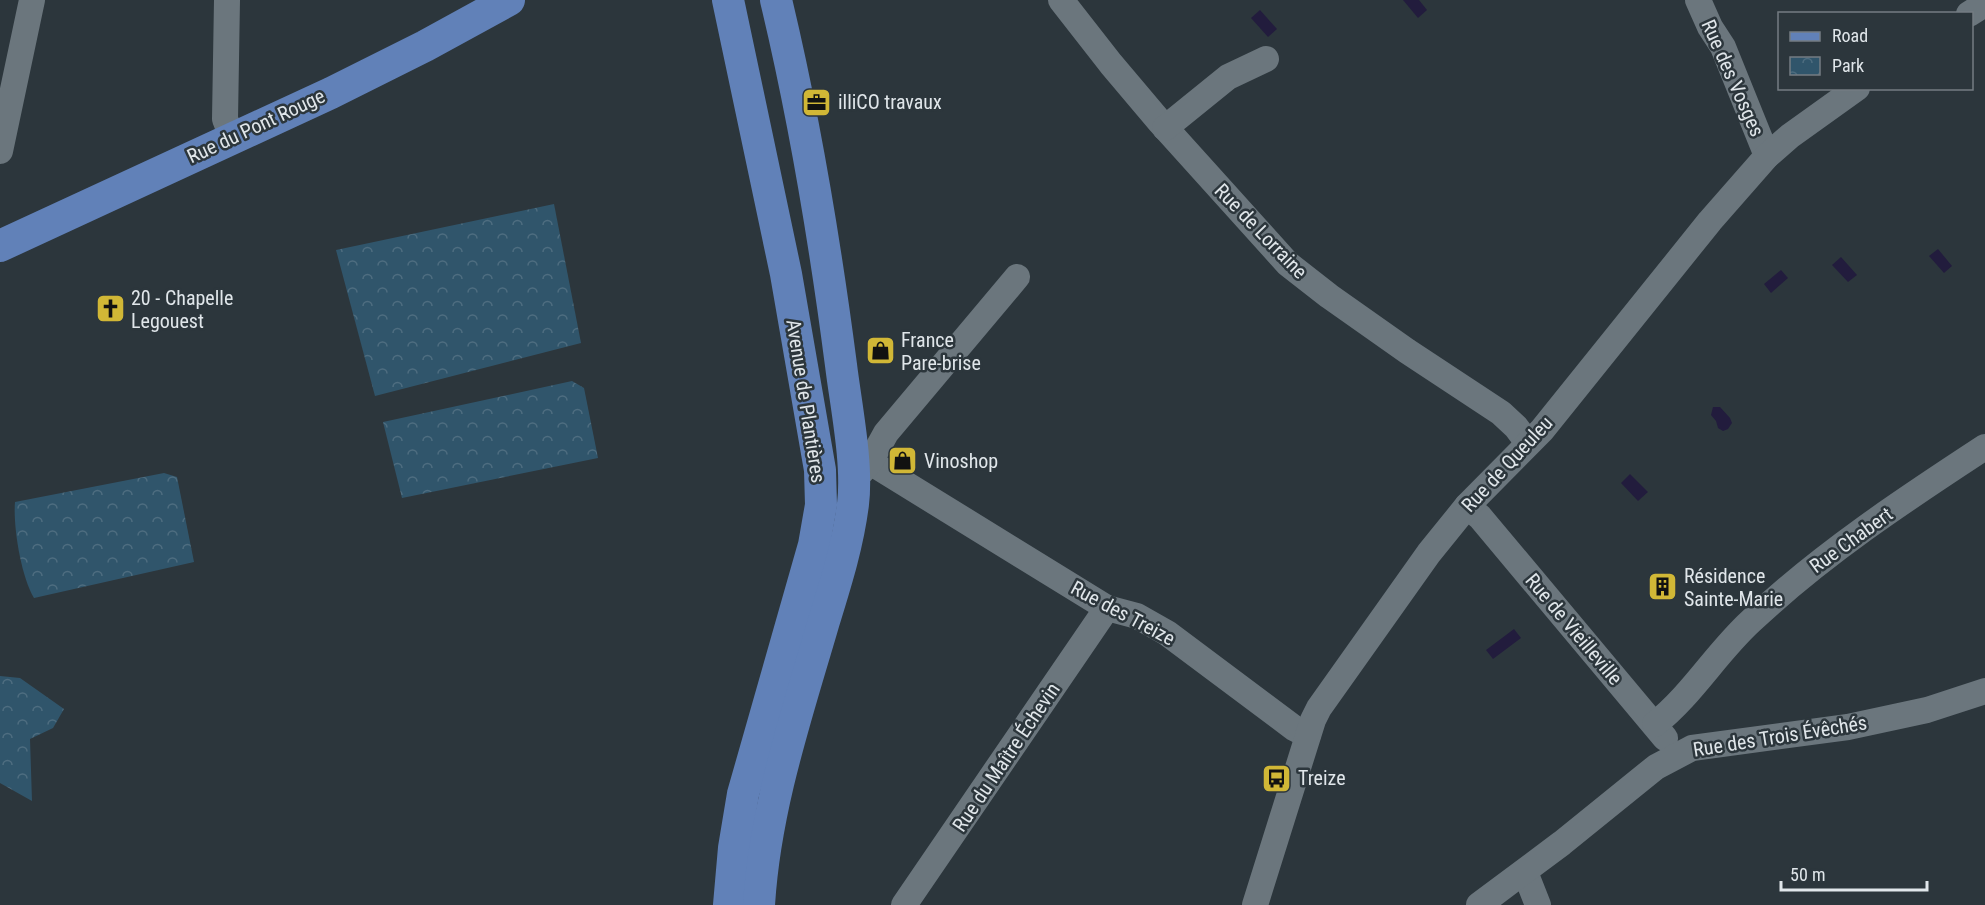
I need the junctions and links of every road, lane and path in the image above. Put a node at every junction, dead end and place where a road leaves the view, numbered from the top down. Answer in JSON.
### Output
{"nodes":[{"id":1,"x":32,"y":0,"type":"edge"},
{"id":2,"x":227,"y":0,"type":"edge"},
{"id":3,"x":509,"y":0,"type":"edge"},
{"id":4,"x":728,"y":0,"type":"edge"},
{"id":5,"x":776,"y":0,"type":"edge"},
{"id":6,"x":1061,"y":0,"type":"edge"},
{"id":7,"x":1698,"y":0,"type":"edge"},
{"id":8,"x":1985,"y":4,"type":"edge"},
{"id":9,"x":1972,"y":12,"type":"edge"},
{"id":10,"x":1266,"y":59,"type":"dead end"},
{"id":11,"x":1854,"y":90,"type":"edge"},
{"id":12,"x":1165,"y":128,"type":"junction"},
{"id":13,"x":232,"y":137,"type":"junction"},
{"id":14,"x":0,"y":151,"type":"edge"},
{"id":15,"x":1767,"y":156,"type":"junction"},
{"id":16,"x":0,"y":246,"type":"edge"},
{"id":17,"x":1017,"y":276,"type":"dead end"},
{"id":18,"x":886,"y":433,"type":"junction"},
{"id":19,"x":850,"y":434,"type":"junction"},
{"id":20,"x":1528,"y":443,"type":"junction"},
{"id":21,"x":1985,"y":447,"type":"edge"},
{"id":22,"x":862,"y":467,"type":"junction"},
{"id":23,"x":1467,"y":506,"type":"junction"},
{"id":24,"x":1107,"y":608,"type":"junction"},
{"id":25,"x":1985,"y":691,"type":"edge"},
{"id":26,"x":1655,"y":724,"type":"junction"},
{"id":27,"x":1308,"y":735,"type":"junction"},
{"id":28,"x":1678,"y":754,"type":"junction"},
{"id":29,"x":1525,"y":872,"type":"junction"},
{"id":30,"x":729,"y":905,"type":"edge"},
{"id":31,"x":759,"y":905,"type":"edge"},
{"id":32,"x":904,"y":905,"type":"edge"},
{"id":33,"x":1255,"y":905,"type":"edge"},
{"id":34,"x":1479,"y":905,"type":"edge"},
{"id":35,"x":1538,"y":905,"type":"edge"}],
"edges":[{"from":1,"to":14,"type":"street"},
{"from":2,"to":13,"type":"street"},
{"from":3,"to":13,"type":"main road","name":"Rue du Pont Rouge"},
{"from":4,"to":30,"type":"main road","name":"Avenue de Plantières"},
{"from":5,"to":19,"type":"main road","name":"Avenue de Plantières"},
{"from":6,"to":12,"type":"street","name":"Rue de Lorraine"},
{"from":7,"to":15,"type":"street","name":"Rue des Vosges"},
{"from":8,"to":9,"type":"street"},
{"from":10,"to":12,"type":"street"},
{"from":11,"to":15,"type":"street","name":"Rue de Queuleu"},
{"from":12,"to":20,"type":"street","name":"Rue de Lorraine"},
{"from":13,"to":16,"type":"main road","name":"Rue du Pont Rouge"},
{"from":15,"to":20,"type":"street","name":"Rue de Queuleu"},
{"from":17,"to":18,"type":"street"},
{"from":18,"to":19,"type":"street"},
{"from":18,"to":22,"type":"street"},
{"from":19,"to":22,"type":"main road","name":"Avenue de Plantières"},
{"from":20,"to":23,"type":"street","name":"Rue de Queuleu"},
{"from":21,"to":26,"type":"street","name":"Rue Chabert"},
{"from":22,"to":24,"type":"street","name":"Rue des Treize"},
{"from":22,"to":31,"type":"main road","name":"Avenue de Plantières"},
{"from":23,"to":26,"type":"street","name":"Rue de Vieilleville"},
{"from":23,"to":27,"type":"street","name":"Rue de Queuleu"},
{"from":24,"to":27,"type":"street","name":"Rue des Treize"},
{"from":24,"to":32,"type":"street","name":"Rue du Maître Échevin"},
{"from":25,"to":28,"type":"street","name":"Rue des Trois Évêchés"},
{"from":26,"to":28,"type":"street","name":"Rue de Vieilleville"},
{"from":27,"to":33,"type":"street","name":"Rue de Queuleu"},
{"from":28,"to":29,"type":"street","name":"Rue des Trois Évêchés"},
{"from":29,"to":34,"type":"street","name":"Rue des Trois Évêchés"},
{"from":29,"to":35,"type":"street"}]}
